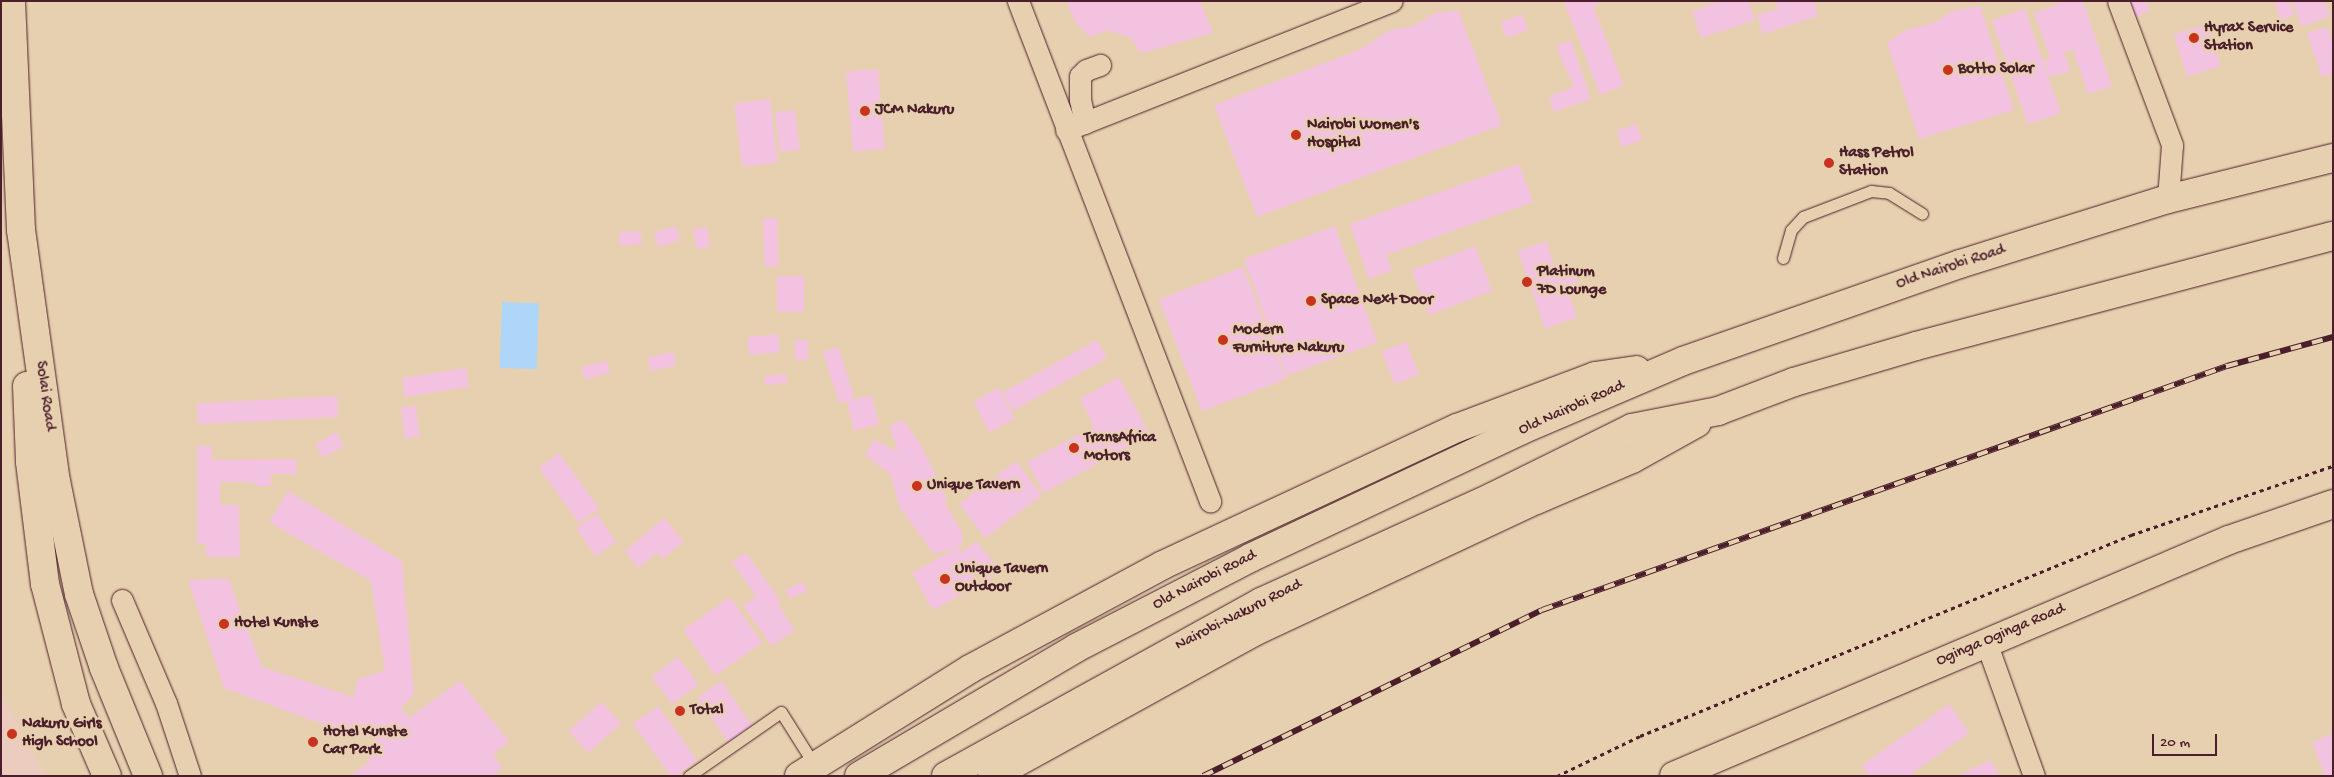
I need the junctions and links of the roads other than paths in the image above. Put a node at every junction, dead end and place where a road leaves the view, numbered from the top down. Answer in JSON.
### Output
{"nodes":[{"id":1,"x":11,"y":1,"type":"edge"},
{"id":2,"x":1018,"y":1,"type":"edge"},
{"id":3,"x":1391,"y":1,"type":"edge"},
{"id":4,"x":2118,"y":1,"type":"edge"},
{"id":5,"x":1364,"y":6,"type":"edge"},
{"id":6,"x":1100,"y":65,"type":"dead end"},
{"id":7,"x":1076,"y":126,"type":"junction"},
{"id":8,"x":2333,"y":158,"type":"edge"},
{"id":9,"x":2168,"y":199,"type":"junction"},
{"id":10,"x":1922,"y":214,"type":"dead end"},
{"id":11,"x":2333,"y":236,"type":"edge"},
{"id":12,"x":1783,"y":258,"type":"dead end"},
{"id":13,"x":27,"y":287,"type":"junction"},
{"id":14,"x":1683,"y":361,"type":"junction"},
{"id":15,"x":1718,"y":411,"type":"junction"},
{"id":16,"x":1210,"y":501,"type":"dead end"},
{"id":17,"x":2333,"y":504,"type":"edge"},
{"id":18,"x":122,"y":600,"type":"dead end"},
{"id":19,"x":1986,"y":642,"type":"junction"},
{"id":20,"x":807,"y":771,"type":"edge"},
{"id":21,"x":107,"y":776,"type":"edge"},
{"id":22,"x":148,"y":776,"type":"edge"},
{"id":23,"x":190,"y":776,"type":"edge"},
{"id":24,"x":689,"y":776,"type":"edge"},
{"id":25,"x":859,"y":776,"type":"edge"},
{"id":26,"x":946,"y":776,"type":"edge"},
{"id":27,"x":992,"y":776,"type":"edge"},
{"id":28,"x":1674,"y":776,"type":"edge"},
{"id":29,"x":2034,"y":776,"type":"edge"}],
"edges":[{"from":1,"to":13,"type":"main road","name":"Solai Road"},
{"from":2,"to":7,"type":"street"},
{"from":3,"to":5,"type":"street"},
{"from":4,"to":9,"type":"street"},
{"from":5,"to":7,"type":"street"},
{"from":6,"to":7,"type":"street"},
{"from":7,"to":16,"type":"street"},
{"from":8,"to":9,"type":"main road","name":"Old Nairobi Road"},
{"from":9,"to":14,"type":"main road","name":"Old Nairobi Road"},
{"from":10,"to":12,"type":"lane"},
{"from":11,"to":15,"type":"main road"},
{"from":13,"to":21,"type":"main road"},
{"from":13,"to":22,"type":"main road","name":"Solai Road"},
{"from":14,"to":20,"type":"main road"},
{"from":14,"to":25,"type":"main road","name":"Old Nairobi Road"},
{"from":15,"to":26,"type":"main road","name":"Nairobi-Nakuru Road"},
{"from":15,"to":27,"type":"main road"},
{"from":17,"to":19,"type":"main road","name":"Oginga Oginga Road"},
{"from":18,"to":23,"type":"street"},
{"from":19,"to":28,"type":"main road","name":"Oginga Oginga Road"},
{"from":19,"to":29,"type":"street"},
{"from":20,"to":24,"type":"lane"}]}
